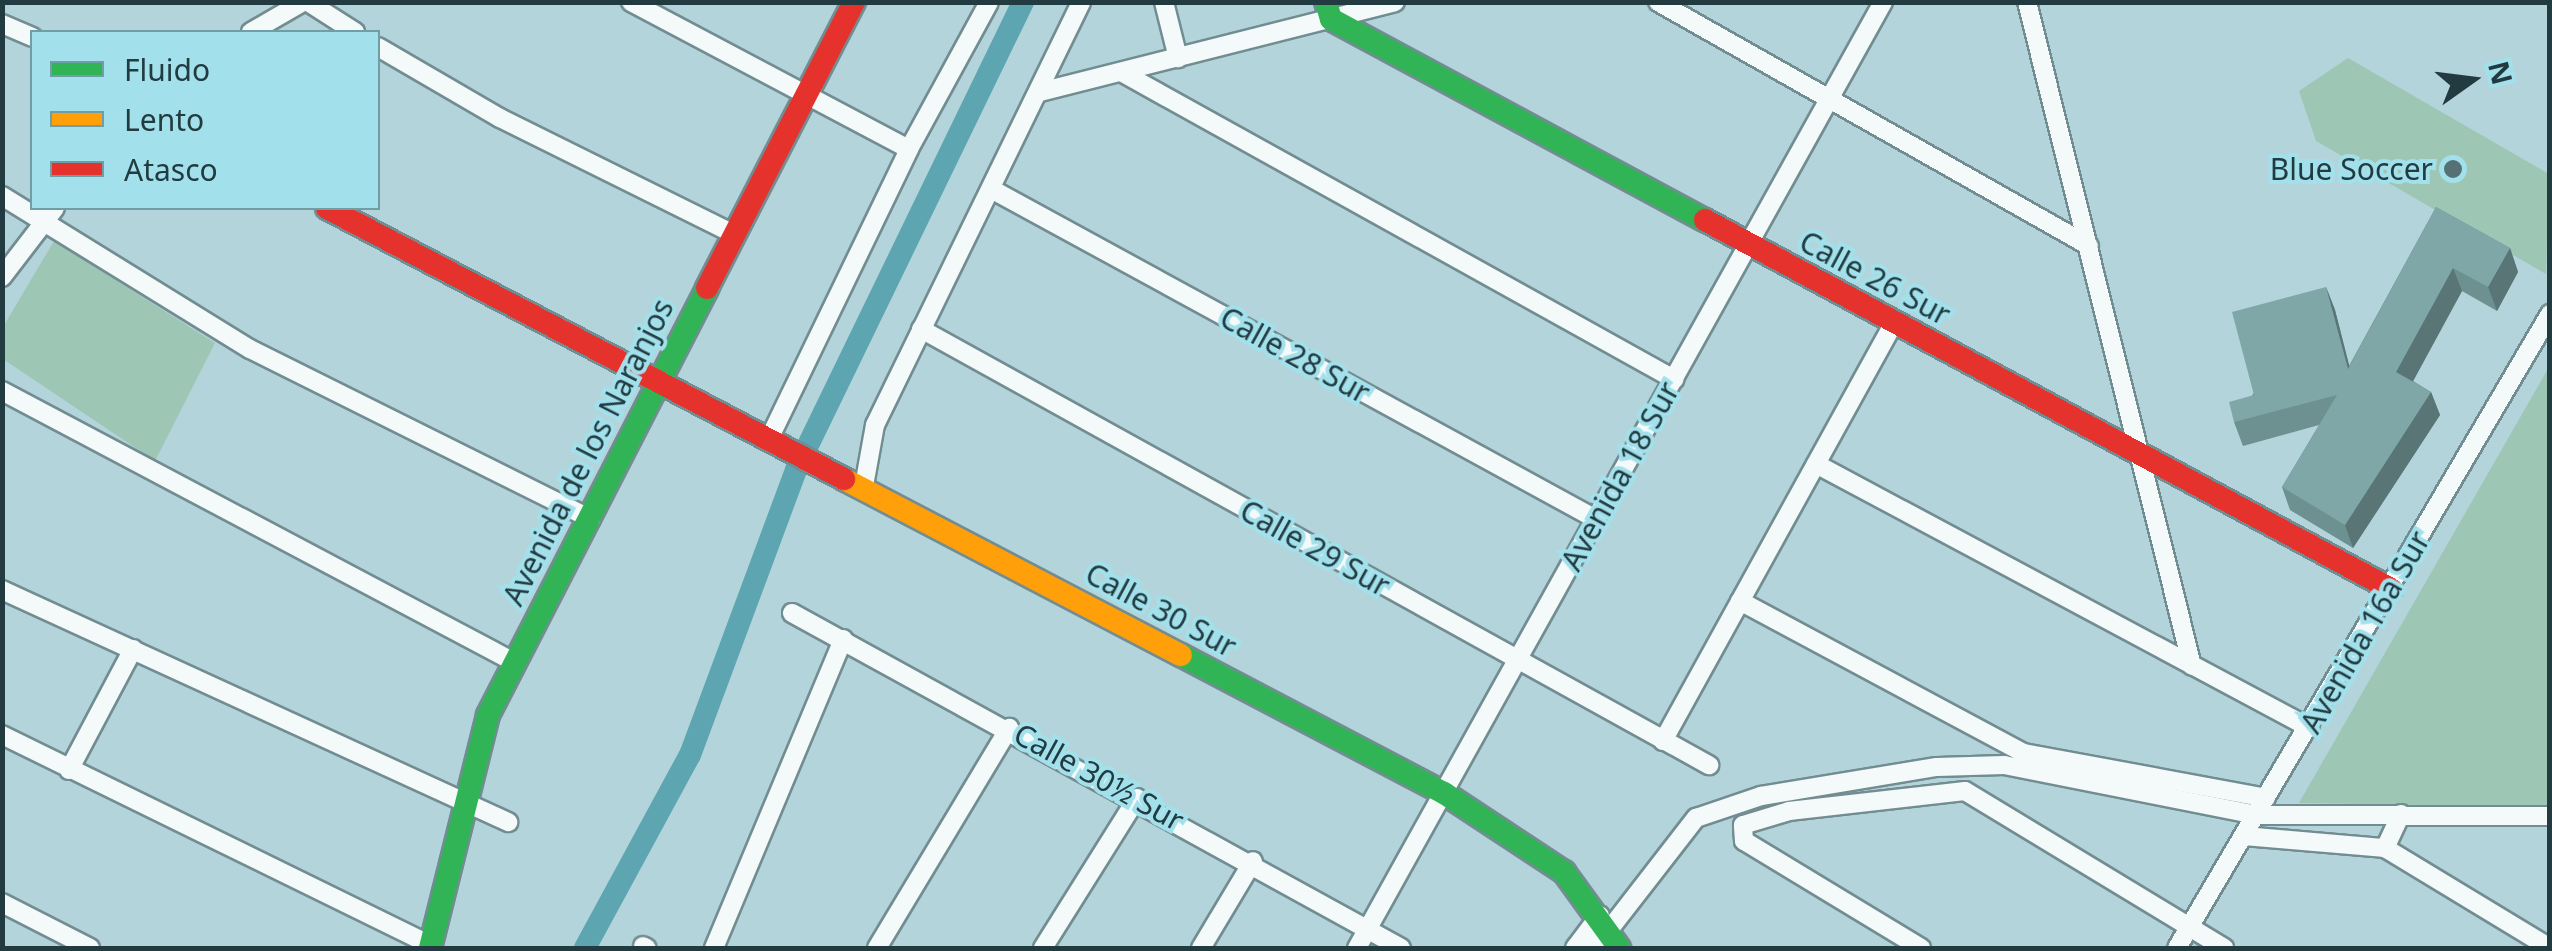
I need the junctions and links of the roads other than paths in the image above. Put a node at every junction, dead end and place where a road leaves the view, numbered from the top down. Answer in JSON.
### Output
{"nodes":[{"id":1,"x":306,"y":2,"type":"edge"},
{"id":2,"x":630,"y":2,"type":"edge"},
{"id":3,"x":854,"y":2,"type":"edge"},
{"id":4,"x":989,"y":2,"type":"edge"},
{"id":5,"x":1081,"y":2,"type":"edge"},
{"id":6,"x":1164,"y":2,"type":"edge"},
{"id":7,"x":1395,"y":2,"type":"edge"},
{"id":8,"x":1658,"y":2,"type":"edge"},
{"id":9,"x":1883,"y":2,"type":"edge"},
{"id":10,"x":2026,"y":2,"type":"edge"},
{"id":11,"x":664,"y":11,"type":"edge"},
{"id":12,"x":1328,"y":11,"type":"edge"},
{"id":13,"x":2,"y":24,"type":"edge"},
{"id":14,"x":255,"y":30,"type":"edge"},
{"id":15,"x":352,"y":30,"type":"edge"},
{"id":16,"x":30,"y":37,"type":"edge"},
{"id":17,"x":380,"y":48,"type":"edge"},
{"id":18,"x":1178,"y":58,"type":"junction"},
{"id":19,"x":1121,"y":72,"type":"junction"},
{"id":20,"x":1040,"y":92,"type":"junction"},
{"id":21,"x":805,"y":98,"type":"junction"},
{"id":22,"x":1829,"y":100,"type":"junction"},
{"id":23,"x":909,"y":149,"type":"junction"},
{"id":24,"x":993,"y":190,"type":"junction"},
{"id":25,"x":2,"y":196,"type":"edge"},
{"id":26,"x":30,"y":207,"type":"edge"},
{"id":27,"x":332,"y":210,"type":"edge"},
{"id":28,"x":49,"y":214,"type":"edge"},
{"id":29,"x":734,"y":234,"type":"junction"},
{"id":30,"x":1749,"y":244,"type":"junction"},
{"id":31,"x":2088,"y":246,"type":"junction"},
{"id":32,"x":2,"y":278,"type":"edge"},
{"id":33,"x":2550,"y":314,"type":"edge"},
{"id":34,"x":1894,"y":322,"type":"junction"},
{"id":35,"x":921,"y":329,"type":"junction"},
{"id":36,"x":659,"y":378,"type":"junction"},
{"id":37,"x":1674,"y":379,"type":"junction"},
{"id":38,"x":2,"y":391,"type":"edge"},
{"id":39,"x":779,"y":442,"type":"junction"},
{"id":40,"x":2142,"y":455,"type":"junction"},
{"id":41,"x":1816,"y":464,"type":"junction"},
{"id":42,"x":864,"y":486,"type":"junction"},
{"id":43,"x":591,"y":518,"type":"junction"},
{"id":44,"x":1596,"y":519,"type":"junction"},
{"id":45,"x":2391,"y":589,"type":"junction"},
{"id":46,"x":2,"y":590,"type":"edge"},
{"id":47,"x":1740,"y":601,"type":"junction"},
{"id":48,"x":792,"y":612,"type":"dead end"},
{"id":49,"x":843,"y":639,"type":"junction"},
{"id":50,"x":133,"y":648,"type":"junction"},
{"id":51,"x":1517,"y":661,"type":"junction"},
{"id":52,"x":514,"y":662,"type":"junction"},
{"id":53,"x":2192,"y":666,"type":"junction"},
{"id":54,"x":1009,"y":728,"type":"junction"},
{"id":55,"x":2310,"y":728,"type":"junction"},
{"id":56,"x":2,"y":735,"type":"edge"},
{"id":57,"x":1663,"y":740,"type":"junction"},
{"id":58,"x":1710,"y":766,"type":"dead end"},
{"id":59,"x":69,"y":770,"type":"junction"},
{"id":60,"x":1444,"y":793,"type":"junction"},
{"id":61,"x":1137,"y":798,"type":"junction"},
{"id":62,"x":2266,"y":798,"type":"junction"},
{"id":63,"x":467,"y":801,"type":"junction"},
{"id":64,"x":2401,"y":814,"type":"junction"},
{"id":65,"x":2256,"y":815,"type":"junction"},
{"id":66,"x":2550,"y":816,"type":"edge"},
{"id":67,"x":508,"y":822,"type":"dead end"},
{"id":68,"x":2244,"y":836,"type":"junction"},
{"id":69,"x":2385,"y":848,"type":"junction"},
{"id":70,"x":1253,"y":861,"type":"junction"},
{"id":71,"x":2,"y":903,"type":"edge"},
{"id":72,"x":2189,"y":928,"type":"junction"},
{"id":73,"x":1368,"y":930,"type":"junction"},
{"id":74,"x":1609,"y":931,"type":"edge"},
{"id":75,"x":56,"y":941,"type":"edge"},
{"id":76,"x":431,"y":947,"type":"edge"},
{"id":77,"x":90,"y":948,"type":"edge"},
{"id":78,"x":714,"y":948,"type":"edge"},
{"id":79,"x":877,"y":948,"type":"edge"},
{"id":80,"x":1043,"y":948,"type":"edge"},
{"id":81,"x":1202,"y":948,"type":"edge"},
{"id":82,"x":1357,"y":948,"type":"edge"},
{"id":83,"x":1401,"y":948,"type":"edge"},
{"id":84,"x":1575,"y":948,"type":"edge"},
{"id":85,"x":1594,"y":948,"type":"edge"},
{"id":86,"x":1921,"y":948,"type":"edge"},
{"id":87,"x":2177,"y":948,"type":"edge"},
{"id":88,"x":2224,"y":948,"type":"edge"},
{"id":89,"x":2550,"y":948,"type":"edge"}],
"edges":[{"from":1,"to":14,"type":"street"},
{"from":1,"to":15,"type":"street"},
{"from":2,"to":11,"type":"street"},
{"from":3,"to":21,"type":"street","name":"Avenida de los Naranjos"},
{"from":4,"to":23,"type":"street"},
{"from":5,"to":20,"type":"street"},
{"from":6,"to":18,"type":"street"},
{"from":7,"to":12,"type":"street"},
{"from":8,"to":22,"type":"street"},
{"from":9,"to":22,"type":"street","name":"Avenida 18 Sur"},
{"from":10,"to":31,"type":"street"},
{"from":11,"to":21,"type":"street"},
{"from":12,"to":18,"type":"street"},
{"from":12,"to":30,"type":"street","name":"Calle 26 Sur"},
{"from":13,"to":16,"type":"street"},
{"from":17,"to":29,"type":"street"},
{"from":18,"to":19,"type":"street"},
{"from":19,"to":20,"type":"street"},
{"from":19,"to":37,"type":"street"},
{"from":20,"to":24,"type":"street"},
{"from":21,"to":23,"type":"street"},
{"from":21,"to":29,"type":"street","name":"Avenida de los Naranjos"},
{"from":22,"to":30,"type":"street","name":"Avenida 18 Sur"},
{"from":22,"to":31,"type":"street"},
{"from":23,"to":39,"type":"street"},
{"from":24,"to":35,"type":"street"},
{"from":24,"to":44,"type":"street","name":"Calle 28 Sur"},
{"from":25,"to":26,"type":"street"},
{"from":27,"to":36,"type":"street","name":"Calle 30 Sur"},
{"from":28,"to":32,"type":"street"},
{"from":28,"to":43,"type":"street"},
{"from":29,"to":36,"type":"street","name":"Avenida de los Naranjos"},
{"from":30,"to":34,"type":"street","name":"Calle 26 Sur"},
{"from":30,"to":37,"type":"street","name":"Avenida 18 Sur"},
{"from":31,"to":40,"type":"street"},
{"from":33,"to":45,"type":"street","name":"Avenida 16a Sur"},
{"from":34,"to":40,"type":"street","name":"Calle 26 Sur"},
{"from":34,"to":41,"type":"street"},
{"from":35,"to":42,"type":"street"},
{"from":35,"to":51,"type":"street","name":"Calle 29 Sur"},
{"from":36,"to":39,"type":"street","name":"Calle 30 Sur"},
{"from":36,"to":43,"type":"street","name":"Avenida de los Naranjos"},
{"from":37,"to":44,"type":"street","name":"Avenida 18 Sur"},
{"from":38,"to":52,"type":"street"},
{"from":39,"to":42,"type":"street","name":"Calle 30 Sur"},
{"from":40,"to":45,"type":"street","name":"Calle 26 Sur"},
{"from":40,"to":53,"type":"street"},
{"from":41,"to":47,"type":"street"},
{"from":41,"to":53,"type":"street"},
{"from":42,"to":60,"type":"street","name":"Calle 30 Sur"},
{"from":43,"to":52,"type":"street","name":"Avenida de los Naranjos"},
{"from":44,"to":51,"type":"street","name":"Avenida 18 Sur"},
{"from":45,"to":55,"type":"street","name":"Avenida 16a Sur"},
{"from":46,"to":50,"type":"street"},
{"from":47,"to":57,"type":"street"},
{"from":47,"to":62,"type":"street"},
{"from":48,"to":49,"type":"street","name":"Calle 30½ Sur"},
{"from":49,"to":54,"type":"street","name":"Calle 30½ Sur"},
{"from":49,"to":78,"type":"street"},
{"from":50,"to":59,"type":"street"},
{"from":50,"to":63,"type":"street"},
{"from":51,"to":57,"type":"street","name":"Calle 29 Sur"},
{"from":51,"to":60,"type":"street","name":"Avenida 18 Sur"},
{"from":52,"to":63,"type":"street","name":"Avenida de los Naranjos"},
{"from":53,"to":55,"type":"street"},
{"from":54,"to":61,"type":"street","name":"Calle 30½ Sur"},
{"from":54,"to":79,"type":"street"},
{"from":55,"to":62,"type":"street","name":"Avenida 16a Sur"},
{"from":56,"to":59,"type":"street"},
{"from":57,"to":58,"type":"street","name":"Calle 29 Sur"},
{"from":59,"to":76,"type":"street"},
{"from":60,"to":73,"type":"street","name":"Avenida 18 Sur"},
{"from":60,"to":74,"type":"street","name":"Calle 30 Sur"},
{"from":61,"to":70,"type":"street","name":"Calle 30½ Sur"},
{"from":61,"to":80,"type":"street"},
{"from":62,"to":65,"type":"street","name":"Avenida 16a Sur"},
{"from":63,"to":67,"type":"street"},
{"from":63,"to":76,"type":"street","name":"Avenida de los Naranjos"},
{"from":64,"to":65,"type":"street"},
{"from":64,"to":66,"type":"street"},
{"from":64,"to":69,"type":"street"},
{"from":65,"to":68,"type":"street","name":"Avenida 16a Sur"},
{"from":65,"to":74,"type":"street"},
{"from":68,"to":69,"type":"street"},
{"from":68,"to":72,"type":"street","name":"Avenida 16a Sur"},
{"from":69,"to":89,"type":"street"},
{"from":70,"to":73,"type":"street","name":"Calle 30½ Sur"},
{"from":70,"to":81,"type":"street"},
{"from":71,"to":75,"type":"street"},
{"from":72,"to":86,"type":"street"},
{"from":72,"to":87,"type":"street","name":"Avenida 16a Sur"},
{"from":72,"to":88,"type":"street"},
{"from":73,"to":82,"type":"street","name":"Avenida 18 Sur"},
{"from":73,"to":83,"type":"street","name":"Calle 30½ Sur"},
{"from":74,"to":84,"type":"street"},
{"from":74,"to":85,"type":"street"},
{"from":75,"to":77,"type":"street"}]}
